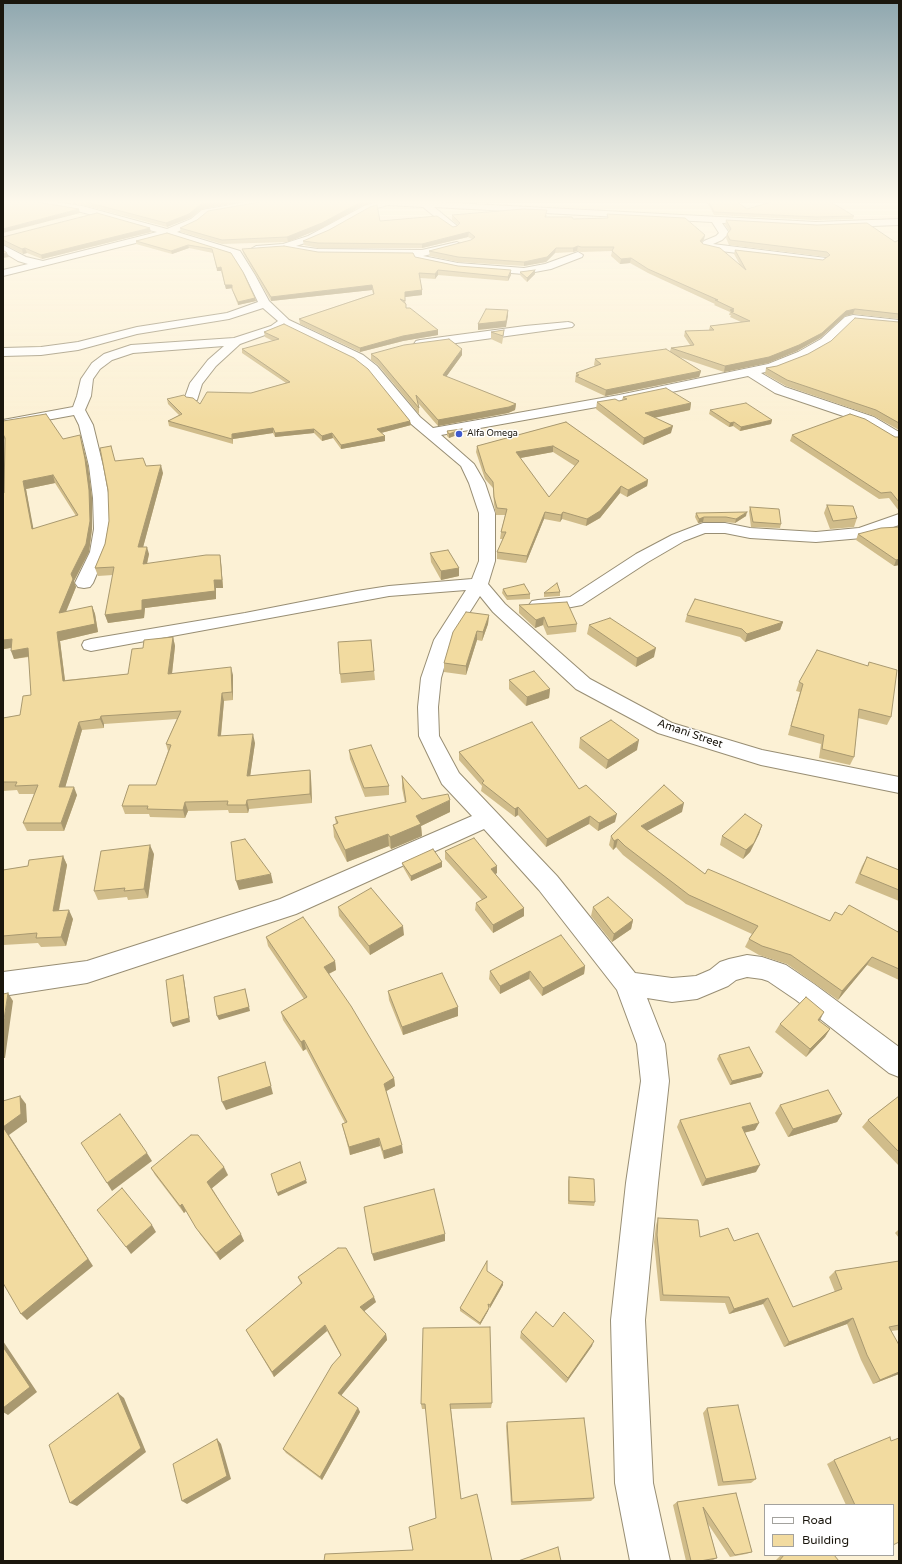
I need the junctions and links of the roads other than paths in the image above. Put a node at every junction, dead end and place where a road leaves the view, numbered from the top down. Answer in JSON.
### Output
{"nodes":[{"id":1,"x":250,"y":275,"type":"edge"},
{"id":2,"x":264,"y":303,"type":"junction"},
{"id":3,"x":251,"y":309,"type":"junction"},
{"id":4,"x":285,"y":322,"type":"junction"},
{"id":5,"x":899,"y":323,"type":"edge"},
{"id":6,"x":568,"y":325,"type":"dead end"},
{"id":7,"x":10,"y":340,"type":"dead end"},
{"id":8,"x":236,"y":341,"type":"junction"},
{"id":9,"x":411,"y":345,"type":"edge"},
{"id":10,"x":78,"y":346,"type":"junction"},
{"id":11,"x":164,"y":347,"type":"junction"},
{"id":12,"x":3,"y":352,"type":"edge"},
{"id":13,"x":374,"y":354,"type":"edge"},
{"id":14,"x":359,"y":358,"type":"junction"},
{"id":15,"x":749,"y":371,"type":"junction"},
{"id":16,"x":192,"y":397,"type":"edge"},
{"id":17,"x":78,"y":410,"type":"junction"},
{"id":18,"x":3,"y":424,"type":"edge"},
{"id":19,"x":430,"y":432,"type":"junction"},
{"id":20,"x":899,"y":438,"type":"edge"},
{"id":21,"x":899,"y":519,"type":"edge"},
{"id":22,"x":84,"y":583,"type":"dead end"},
{"id":23,"x":479,"y":584,"type":"junction"},
{"id":24,"x":499,"y":608,"type":"junction"},
{"id":25,"x":91,"y":645,"type":"dead end"},
{"id":26,"x":899,"y":784,"type":"edge"},
{"id":27,"x":488,"y":818,"type":"junction"},
{"id":28,"x":627,"y":983,"type":"junction"},
{"id":29,"x":3,"y":984,"type":"edge"},
{"id":30,"x":899,"y":1064,"type":"edge"},
{"id":31,"x":650,"y":1561,"type":"edge"}],
"edges":[{"from":1,"to":2,"type":"street"},
{"from":2,"to":3,"type":"street"},
{"from":2,"to":4,"type":"street"},
{"from":3,"to":10,"type":"street"},
{"from":3,"to":11,"type":"street"},
{"from":4,"to":8,"type":"street"},
{"from":4,"to":14,"type":"street"},
{"from":5,"to":15,"type":"street"},
{"from":6,"to":9,"type":"street"},
{"from":7,"to":10,"type":"street"},
{"from":8,"to":11,"type":"street"},
{"from":8,"to":16,"type":"street"},
{"from":10,"to":12,"type":"street"},
{"from":11,"to":17,"type":"street"},
{"from":13,"to":14,"type":"street"},
{"from":14,"to":19,"type":"street"},
{"from":15,"to":19,"type":"street"},
{"from":15,"to":20,"type":"street"},
{"from":17,"to":18,"type":"street"},
{"from":17,"to":22,"type":"street"},
{"from":19,"to":23,"type":"street"},
{"from":21,"to":24,"type":"street"},
{"from":23,"to":24,"type":"street","name":"Amani Street"},
{"from":23,"to":25,"type":"street"},
{"from":23,"to":27,"type":"street"},
{"from":24,"to":26,"type":"street","name":"Amani Street"},
{"from":27,"to":28,"type":"street"},
{"from":27,"to":29,"type":"street"},
{"from":28,"to":30,"type":"street"},
{"from":28,"to":31,"type":"street"}]}
